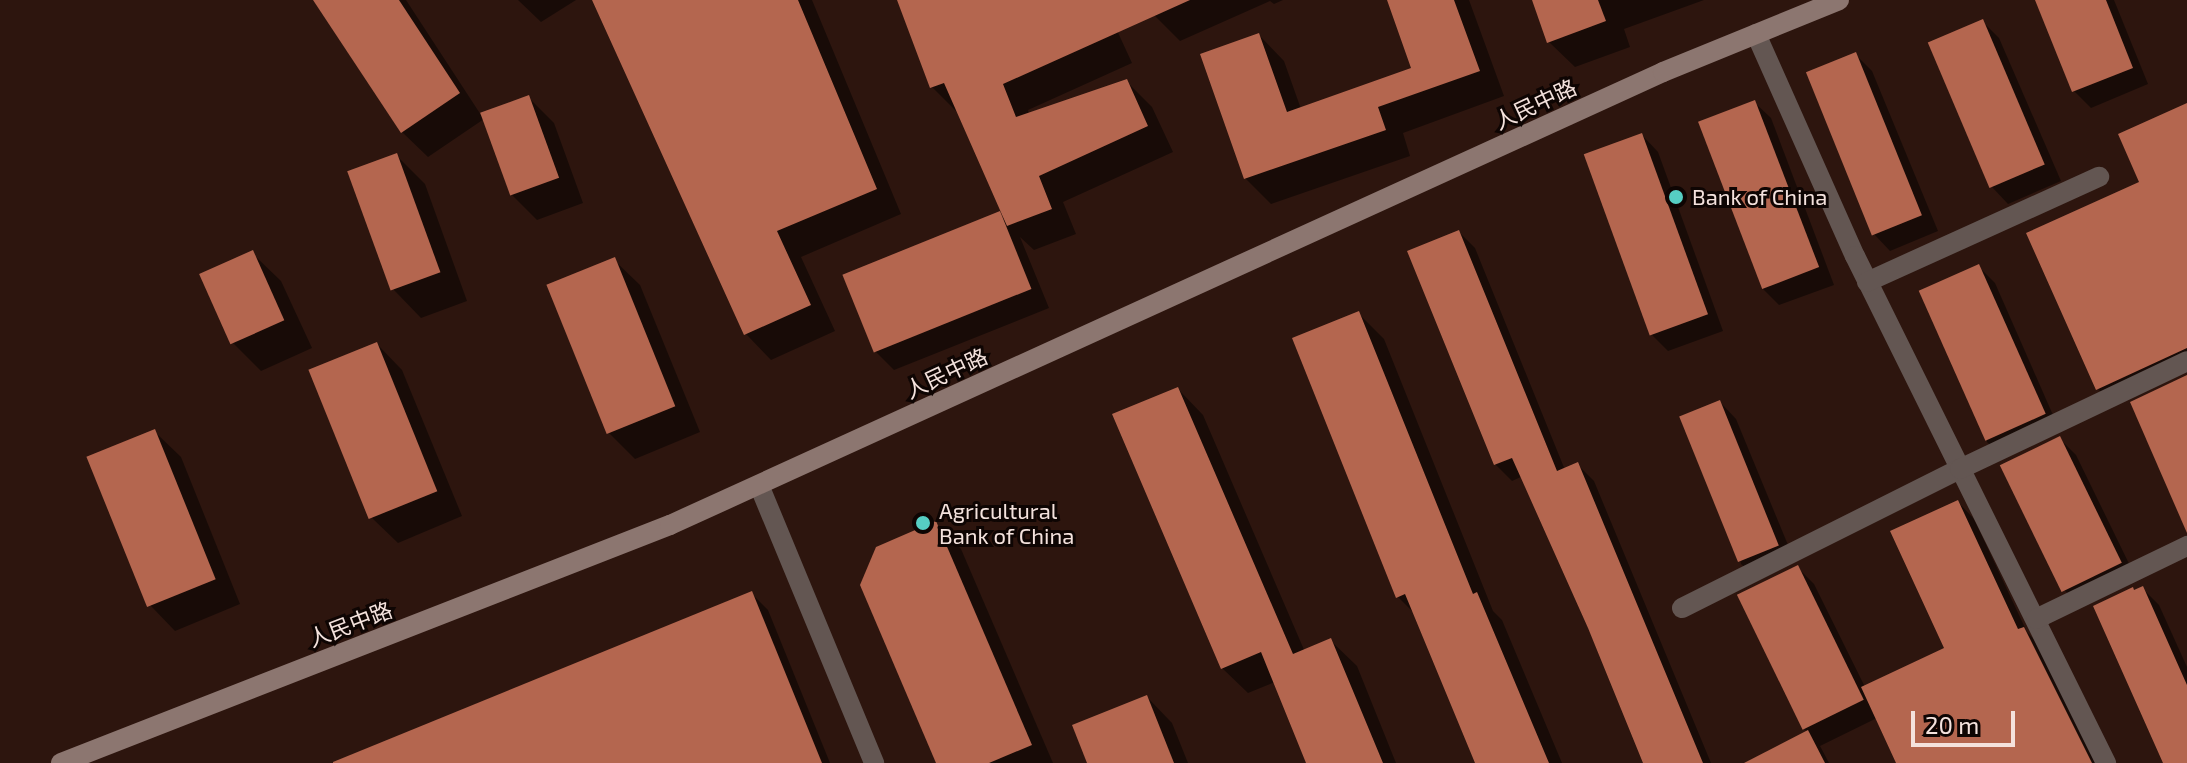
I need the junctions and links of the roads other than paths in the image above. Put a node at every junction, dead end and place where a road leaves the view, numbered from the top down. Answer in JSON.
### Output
{"nodes":[{"id":1,"x":1839,"y":0,"type":"edge"},
{"id":2,"x":1756,"y":34,"type":"junction"},
{"id":3,"x":2099,"y":177,"type":"dead end"},
{"id":4,"x":1867,"y":282,"type":"junction"},
{"id":5,"x":2187,"y":361,"type":"edge"},
{"id":6,"x":1960,"y":469,"type":"junction"},
{"id":7,"x":759,"y":485,"type":"junction"},
{"id":8,"x":2187,"y":546,"type":"edge"},
{"id":9,"x":1682,"y":608,"type":"dead end"},
{"id":10,"x":2036,"y":619,"type":"junction"},
{"id":11,"x":61,"y":763,"type":"edge"},
{"id":12,"x":874,"y":763,"type":"edge"},
{"id":13,"x":2106,"y":763,"type":"edge"}],
"edges":[{"from":1,"to":2,"type":"street","name":"人民中路"},
{"from":2,"to":4,"type":"street"},
{"from":2,"to":7,"type":"street","name":"人民中路"},
{"from":3,"to":4,"type":"street"},
{"from":4,"to":6,"type":"street"},
{"from":5,"to":6,"type":"street"},
{"from":6,"to":9,"type":"street"},
{"from":6,"to":10,"type":"street"},
{"from":7,"to":11,"type":"street","name":"人民中路"},
{"from":7,"to":12,"type":"street"},
{"from":8,"to":10,"type":"street"},
{"from":10,"to":13,"type":"street"}]}
